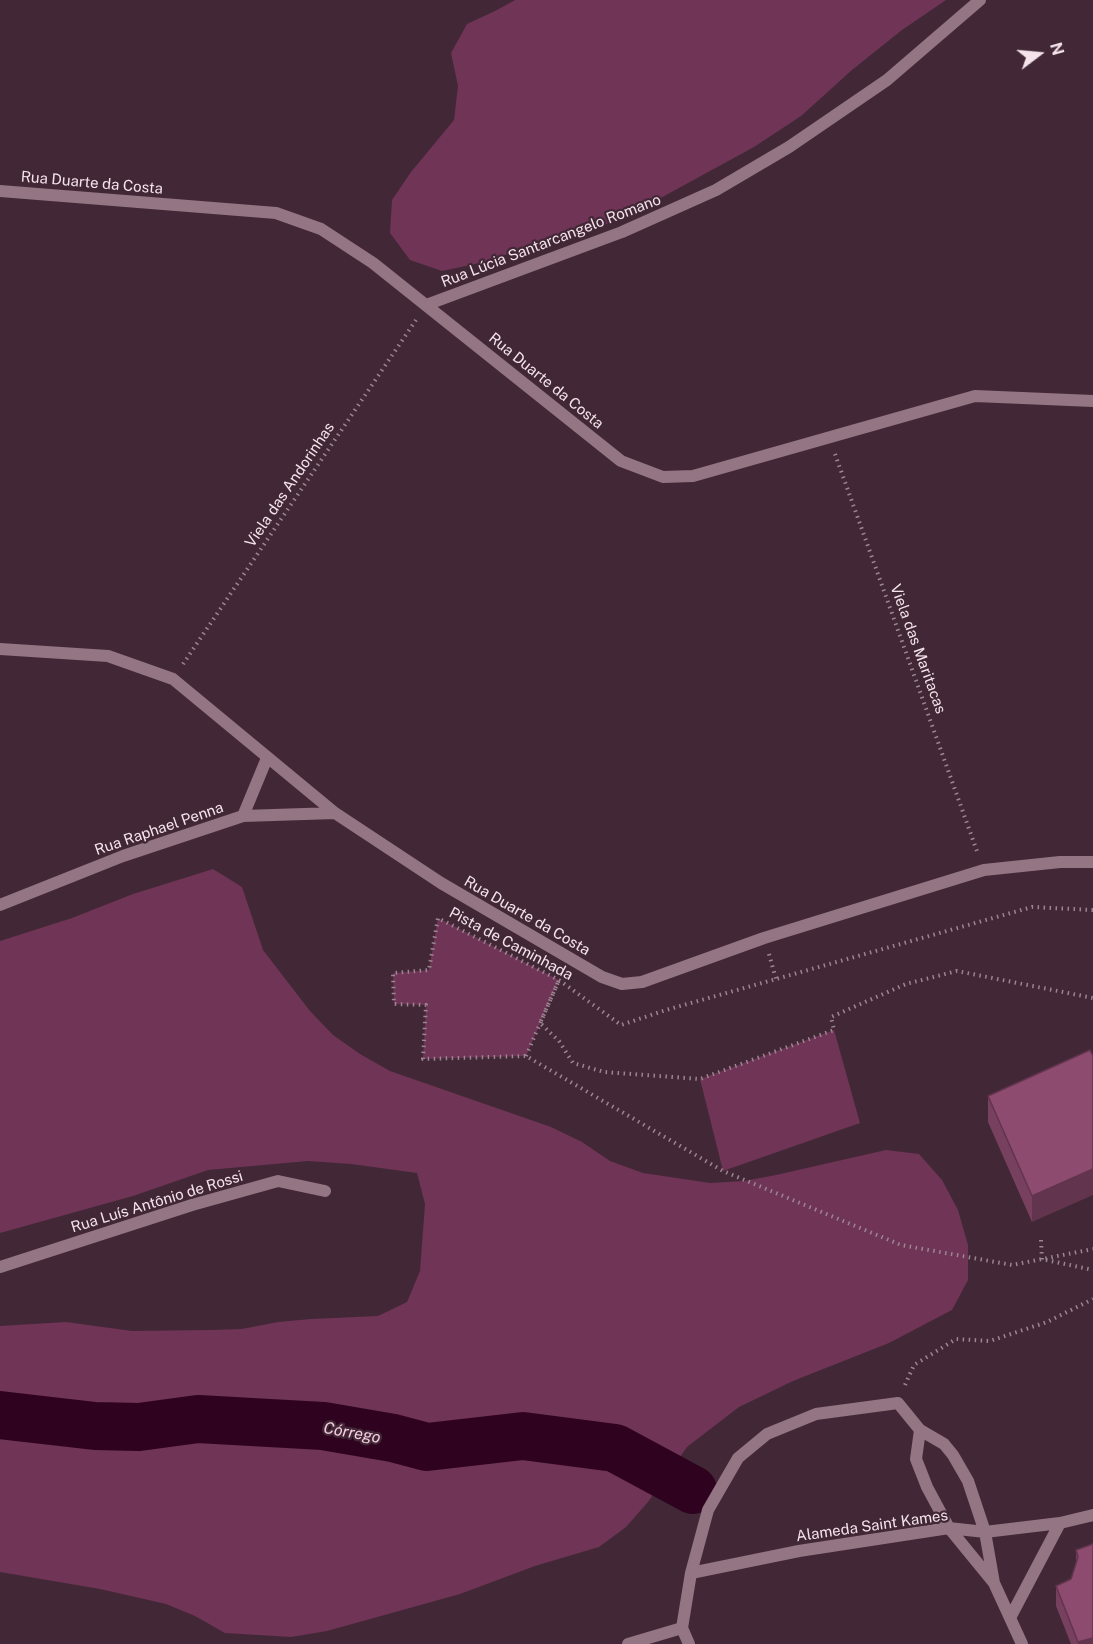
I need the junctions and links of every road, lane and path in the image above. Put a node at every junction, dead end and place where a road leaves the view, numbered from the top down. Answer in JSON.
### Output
{"nodes":[{"id":1,"x":980,"y":0,"type":"edge"},
{"id":2,"x":0,"y":191,"type":"edge"},
{"id":3,"x":426,"y":304,"type":"junction"},
{"id":4,"x":1093,"y":401,"type":"edge"},
{"id":5,"x":829,"y":436,"type":"junction"},
{"id":6,"x":0,"y":649,"type":"edge"},
{"id":7,"x":173,"y":679,"type":"junction"},
{"id":8,"x":267,"y":758,"type":"junction"},
{"id":9,"x":335,"y":813,"type":"junction"},
{"id":10,"x":243,"y":816,"type":"junction"},
{"id":11,"x":1093,"y":862,"type":"edge"},
{"id":12,"x":984,"y":870,"type":"junction"},
{"id":13,"x":0,"y":905,"type":"edge"},
{"id":14,"x":1093,"y":910,"type":"edge"},
{"id":15,"x":559,"y":980,"type":"junction"},
{"id":16,"x":1093,"y":998,"type":"edge"},
{"id":17,"x":526,"y":1056,"type":"junction"},
{"id":18,"x":325,"y":1191,"type":"dead end"},
{"id":19,"x":1041,"y":1240,"type":"dead end"},
{"id":20,"x":1093,"y":1249,"type":"edge"},
{"id":21,"x":1042,"y":1260,"type":"junction"},
{"id":22,"x":0,"y":1267,"type":"edge"},
{"id":23,"x":1093,"y":1270,"type":"edge"},
{"id":24,"x":1093,"y":1299,"type":"edge"},
{"id":25,"x":898,"y":1403,"type":"junction"},
{"id":26,"x":920,"y":1430,"type":"junction"},
{"id":27,"x":1093,"y":1515,"type":"edge"},
{"id":28,"x":1060,"y":1523,"type":"junction"},
{"id":29,"x":948,"y":1528,"type":"junction"},
{"id":30,"x":985,"y":1532,"type":"junction"},
{"id":31,"x":691,"y":1573,"type":"junction"},
{"id":32,"x":994,"y":1583,"type":"junction"},
{"id":33,"x":1010,"y":1618,"type":"junction"},
{"id":34,"x":682,"y":1628,"type":"junction"},
{"id":35,"x":628,"y":1644,"type":"edge"},
{"id":36,"x":689,"y":1644,"type":"edge"},
{"id":37,"x":1022,"y":1644,"type":"edge"}],
"edges":[{"from":1,"to":3,"type":"street","name":"Rua Lúcia Santarcangelo Romano"},
{"from":2,"to":3,"type":"street","name":"Rua Duarte da Costa"},
{"from":3,"to":5,"type":"street","name":"Rua Duarte da Costa"},
{"from":3,"to":7,"type":"path","name":"Viela das Andorinhas"},
{"from":4,"to":5,"type":"street","name":"Rua Duarte da Costa"},
{"from":5,"to":12,"type":"path","name":"Viela das Maritacas"},
{"from":6,"to":7,"type":"street","name":"Rua Duarte da Costa"},
{"from":7,"to":8,"type":"street","name":"Rua Duarte da Costa"},
{"from":8,"to":9,"type":"street","name":"Rua Duarte da Costa"},
{"from":8,"to":10,"type":"street"},
{"from":9,"to":10,"type":"street","name":"Rua Raphael Penna"},
{"from":9,"to":12,"type":"street","name":"Rua Duarte da Costa"},
{"from":10,"to":13,"type":"street","name":"Rua Raphael Penna"},
{"from":11,"to":12,"type":"street","name":"Rua Duarte da Costa"},
{"from":14,"to":15,"type":"path","name":"Pista de Caminhada"},
{"from":15,"to":16,"type":"path"},
{"from":15,"to":17,"type":"path"},
{"from":15,"to":17,"type":"path","name":"Pista de Caminhada"},
{"from":17,"to":21,"type":"path"},
{"from":18,"to":22,"type":"street","name":"Rua Luís Antônio de Rossi"},
{"from":19,"to":21,"type":"path"},
{"from":20,"to":21,"type":"path"},
{"from":21,"to":23,"type":"path"},
{"from":24,"to":25,"type":"path"},
{"from":25,"to":26,"type":"street"},
{"from":25,"to":31,"type":"street"},
{"from":26,"to":29,"type":"street"},
{"from":26,"to":30,"type":"street"},
{"from":27,"to":28,"type":"street","name":"Alameda Saint Kames"},
{"from":28,"to":30,"type":"street","name":"Alameda Saint Kames"},
{"from":28,"to":33,"type":"street"},
{"from":29,"to":30,"type":"street","name":"Alameda Saint Kames"},
{"from":29,"to":31,"type":"street","name":"Alameda Saint Kames"},
{"from":29,"to":32,"type":"street"},
{"from":30,"to":32,"type":"street"},
{"from":31,"to":34,"type":"street"},
{"from":32,"to":33,"type":"street"},
{"from":33,"to":37,"type":"street"},
{"from":34,"to":35,"type":"street"},
{"from":34,"to":36,"type":"street"}]}
